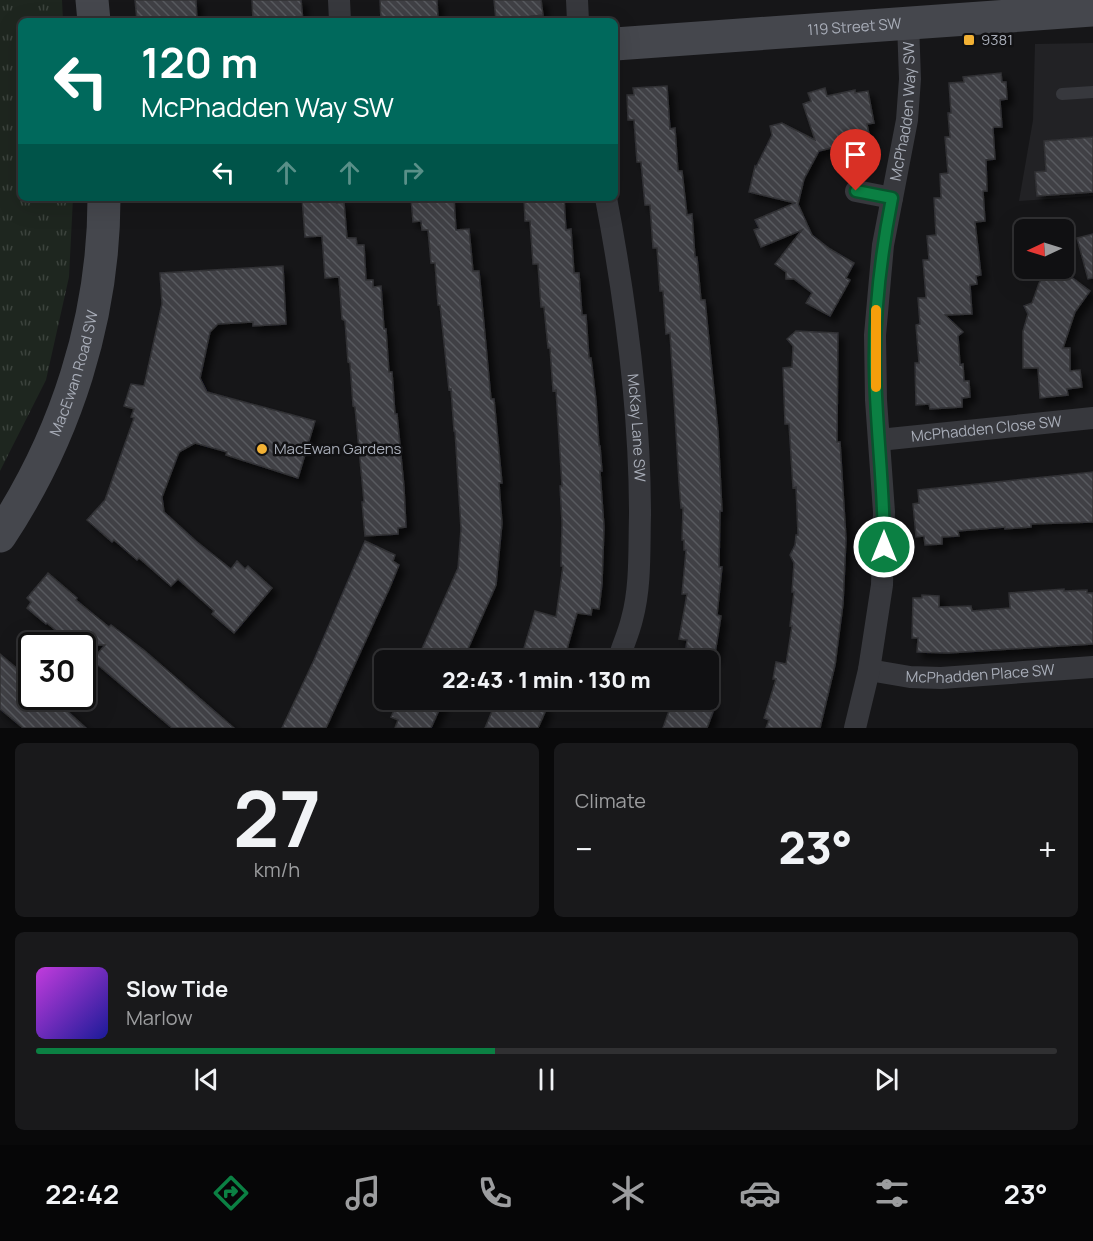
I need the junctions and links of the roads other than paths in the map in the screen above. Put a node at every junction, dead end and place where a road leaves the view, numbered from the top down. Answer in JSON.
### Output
{"nodes":[{"id":1,"x":92,"y":0,"type":"edge"},
{"id":2,"x":339,"y":0,"type":"edge"},
{"id":3,"x":577,"y":0,"type":"edge"},
{"id":4,"x":1093,"y":10,"type":"edge"},
{"id":5,"x":94,"y":18,"type":"edge"},
{"id":6,"x":340,"y":18,"type":"edge"},
{"id":7,"x":578,"y":18,"type":"edge"},
{"id":8,"x":908,"y":23,"type":"junction"},
{"id":9,"x":618,"y":44,"type":"edge"},
{"id":10,"x":1093,"y":92,"type":"edge"},
{"id":11,"x":1062,"y":94,"type":"dead end"},
{"id":12,"x":856,"y":191,"type":"dead end"},
{"id":13,"x":892,"y":198,"type":"junction"},
{"id":14,"x":104,"y":201,"type":"edge"},
{"id":15,"x":607,"y":201,"type":"edge"},
{"id":16,"x":1093,"y":418,"type":"edge"},
{"id":17,"x":879,"y":440,"type":"junction"},
{"id":18,"x":0,"y":536,"type":"edge"},
{"id":19,"x":622,"y":650,"type":"edge"},
{"id":20,"x":1093,"y":667,"type":"edge"},
{"id":21,"x":868,"y":670,"type":"junction"},
{"id":22,"x":855,"y":728,"type":"edge"}],
"edges":[{"from":1,"to":5,"type":"street"},
{"from":2,"to":6,"type":"street"},
{"from":3,"to":7,"type":"street"},
{"from":4,"to":8,"type":"street","name":"119 Street SW"},
{"from":8,"to":9,"type":"street","name":"119 Street SW"},
{"from":8,"to":13,"type":"street","name":"McPhadden Way SW"},
{"from":10,"to":11,"type":"lane"},
{"from":12,"to":13,"type":"street","name":"McPhadden Way SW"},
{"from":13,"to":17,"type":"street","name":"McPhadden Way SW"},
{"from":14,"to":18,"type":"street","name":"MacEwan Road SW"},
{"from":15,"to":19,"type":"street","name":"McKay Lane SW"},
{"from":16,"to":17,"type":"street","name":"McPhadden Close SW"},
{"from":17,"to":21,"type":"street","name":"McPhadden Way SW"},
{"from":20,"to":21,"type":"street","name":"McPhadden Place SW"},
{"from":21,"to":22,"type":"street","name":"McPhadden Way SW"}]}
